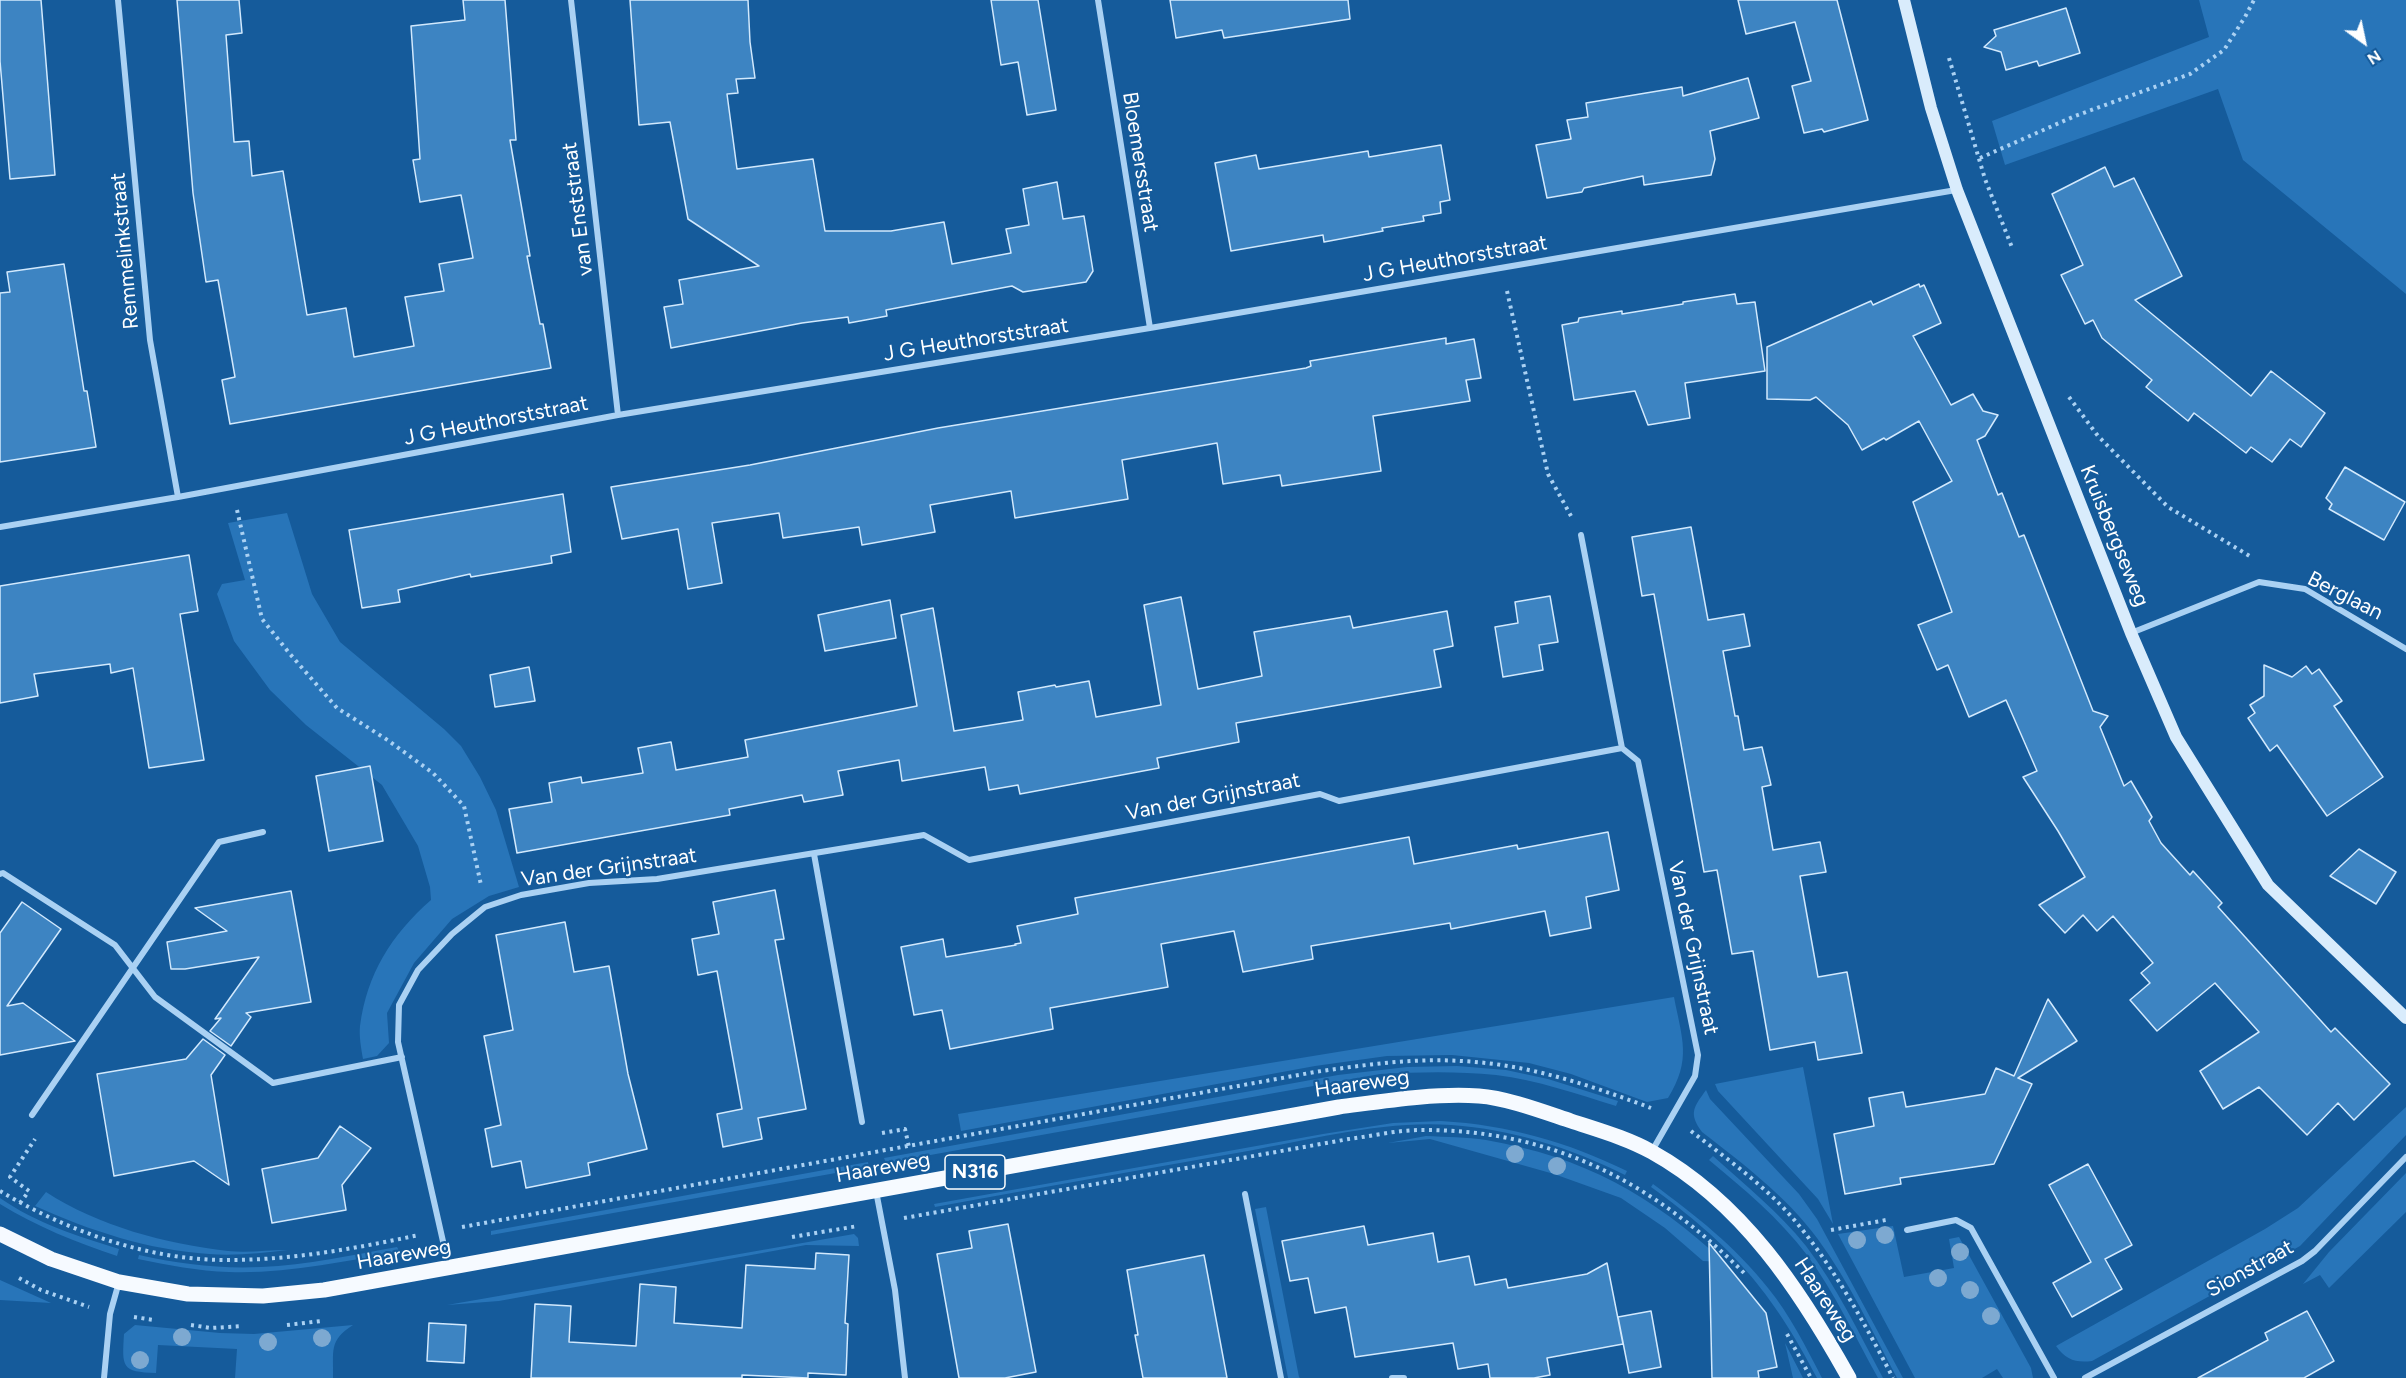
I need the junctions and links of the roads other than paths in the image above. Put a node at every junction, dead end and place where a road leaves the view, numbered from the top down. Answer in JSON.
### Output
{"nodes":[{"id":1,"x":118,"y":0,"type":"edge"},
{"id":2,"x":571,"y":0,"type":"edge"},
{"id":3,"x":1098,"y":0,"type":"edge"},
{"id":4,"x":1904,"y":0,"type":"edge"},
{"id":5,"x":1957,"y":190,"type":"junction"},
{"id":6,"x":1150,"y":328,"type":"junction"},
{"id":7,"x":618,"y":415,"type":"junction"},
{"id":8,"x":178,"y":497,"type":"junction"},
{"id":9,"x":0,"y":527,"type":"edge"},
{"id":10,"x":1581,"y":535,"type":"road end"},
{"id":11,"x":2131,"y":633,"type":"junction"},
{"id":12,"x":2406,"y":648,"type":"edge"},
{"id":13,"x":1623,"y":748,"type":"junction"},
{"id":14,"x":263,"y":832,"type":"dead end"},
{"id":15,"x":814,"y":854,"type":"junction"},
{"id":16,"x":0,"y":874,"type":"edge"},
{"id":17,"x":132,"y":966,"type":"junction"},
{"id":18,"x":2406,"y":1018,"type":"edge"},
{"id":19,"x":402,"y":1058,"type":"junction"},
{"id":20,"x":32,"y":1115,"type":"road end"},
{"id":21,"x":862,"y":1122,"type":"dead end"},
{"id":22,"x":1652,"y":1152,"type":"junction"},
{"id":23,"x":2406,"y":1157,"type":"edge"},
{"id":24,"x":876,"y":1190,"type":"junction"},
{"id":25,"x":1245,"y":1194,"type":"dead end"},
{"id":26,"x":1907,"y":1230,"type":"road end"},
{"id":27,"x":0,"y":1234,"type":"edge"},
{"id":28,"x":449,"y":1268,"type":"junction"},
{"id":29,"x":119,"y":1282,"type":"junction"},
{"id":30,"x":104,"y":1378,"type":"edge"},
{"id":31,"x":905,"y":1378,"type":"edge"},
{"id":32,"x":1281,"y":1378,"type":"edge"},
{"id":33,"x":1392,"y":1378,"type":"edge"},
{"id":34,"x":1404,"y":1378,"type":"edge"},
{"id":35,"x":1849,"y":1378,"type":"edge"},
{"id":36,"x":2054,"y":1378,"type":"edge"},
{"id":37,"x":2085,"y":1378,"type":"edge"}],
"edges":[{"from":1,"to":8,"type":"street","name":"Remmelinkstraat"},
{"from":2,"to":7,"type":"street","name":"van Enststraat"},
{"from":3,"to":6,"type":"street","name":"Bloemersstraat"},
{"from":4,"to":5,"type":"street","name":"Kruisbergseweg"},
{"from":5,"to":6,"type":"street","name":"J G Heuthorststraat"},
{"from":5,"to":11,"type":"street","name":"Kruisbergseweg"},
{"from":6,"to":7,"type":"street","name":"J G Heuthorststraat"},
{"from":7,"to":8,"type":"street","name":"J G Heuthorststraat"},
{"from":8,"to":9,"type":"street","name":"J G Heuthorststraat"},
{"from":10,"to":13,"type":"street","name":"Van der Grijnstraat"},
{"from":11,"to":12,"type":"street","name":"Berglaan"},
{"from":11,"to":18,"type":"street","name":"Kruisbergseweg"},
{"from":13,"to":15,"type":"street","name":"Van der Grijnstraat"},
{"from":13,"to":22,"type":"street","name":"Van der Grijnstraat"},
{"from":14,"to":17,"type":"street"},
{"from":15,"to":19,"type":"street","name":"Van der Grijnstraat"},
{"from":15,"to":21,"type":"street"},
{"from":16,"to":17,"type":"street"},
{"from":17,"to":19,"type":"street"},
{"from":17,"to":20,"type":"street"},
{"from":19,"to":28,"type":"street","name":"Van der Grijnstraat"},
{"from":22,"to":24,"type":"main road","name":"Haareweg","number":"N316"},
{"from":22,"to":35,"type":"main road","name":"Haareweg","number":"N316"},
{"from":23,"to":37,"type":"street","name":"Sionstraat"},
{"from":24,"to":28,"type":"main road","name":"Haareweg","number":"N316"},
{"from":24,"to":31,"type":"street"},
{"from":25,"to":32,"type":"street"},
{"from":26,"to":36,"type":"street"},
{"from":27,"to":29,"type":"main road","name":"Haareweg","number":"N316"},
{"from":28,"to":29,"type":"main road","name":"Haareweg","number":"N316"},
{"from":29,"to":30,"type":"street"},
{"from":33,"to":34,"type":"street"}]}
